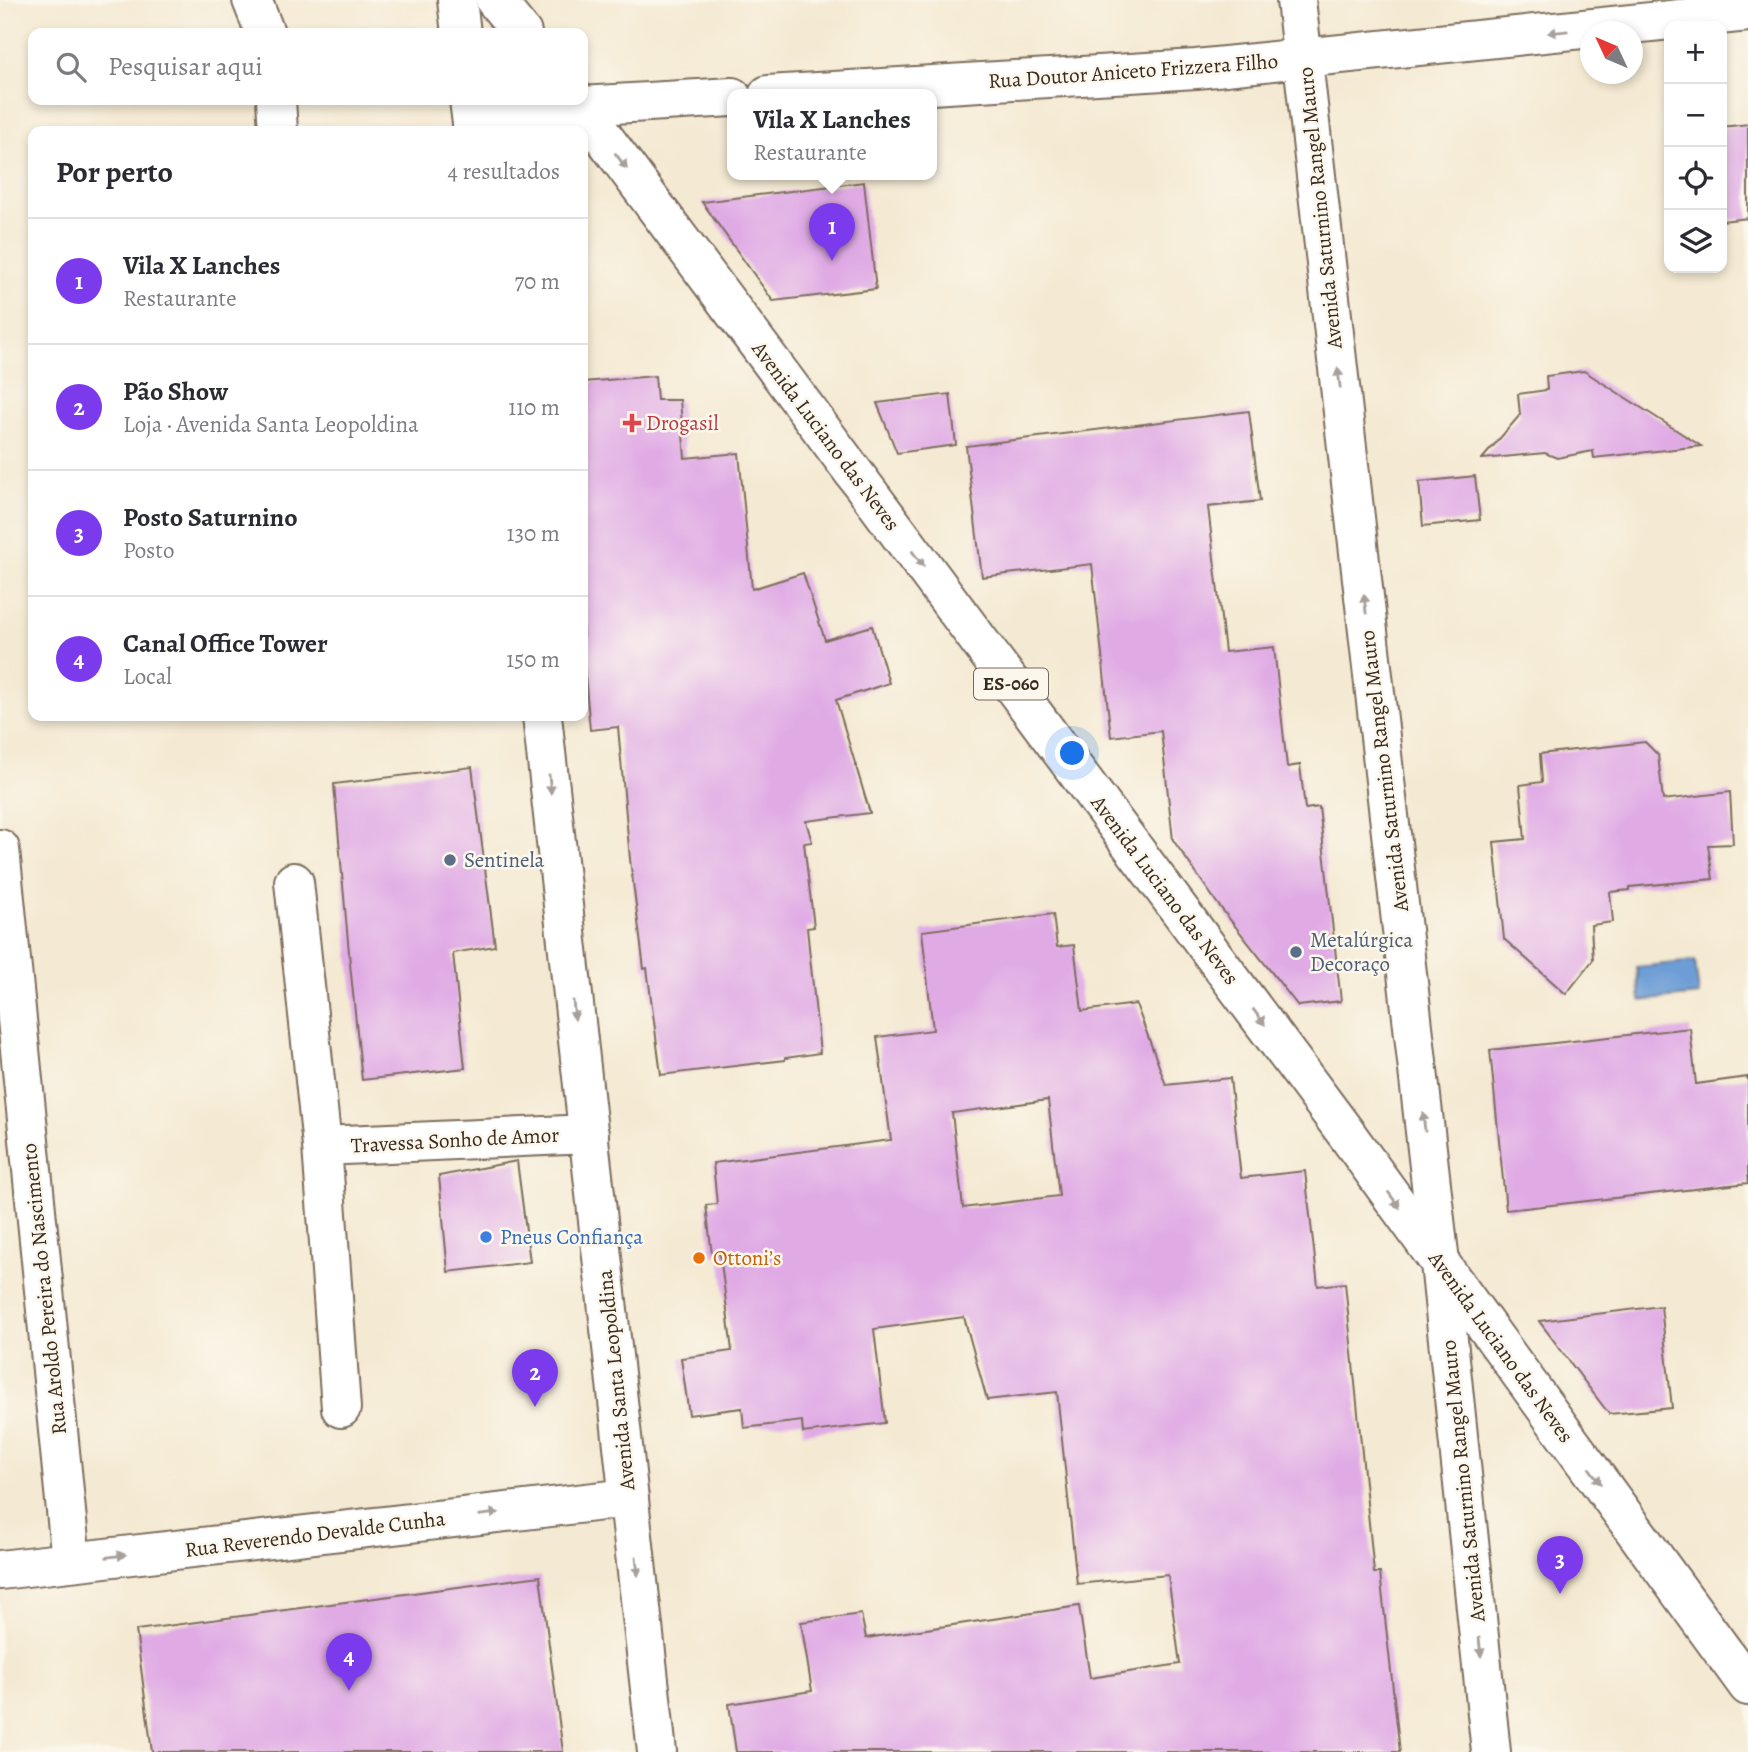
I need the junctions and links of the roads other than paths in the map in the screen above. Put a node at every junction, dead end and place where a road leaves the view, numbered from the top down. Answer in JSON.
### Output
{"nodes":[{"id":1,"x":252,"y":0,"type":"edge"},
{"id":2,"x":457,"y":0,"type":"edge"},
{"id":3,"x":495,"y":0,"type":"edge"},
{"id":4,"x":1296,"y":0,"type":"edge"},
{"id":5,"x":1748,"y":12,"type":"edge"},
{"id":6,"x":263,"y":28,"type":"edge"},
{"id":7,"x":460,"y":28,"type":"edge"},
{"id":8,"x":518,"y":28,"type":"edge"},
{"id":9,"x":1303,"y":58,"type":"junction"},
{"id":10,"x":867,"y":89,"type":"edge"},
{"id":11,"x":727,"y":97,"type":"edge"},
{"id":12,"x":588,"y":103,"type":"edge"},
{"id":13,"x":276,"y":105,"type":"edge"},
{"id":14,"x":564,"y":105,"type":"edge"},
{"id":15,"x":579,"y":105,"type":"edge"},
{"id":16,"x":471,"y":118,"type":"edge"},
{"id":17,"x":278,"y":126,"type":"edge"},
{"id":18,"x":543,"y":721,"type":"edge"},
{"id":19,"x":0,"y":849,"type":"edge"},
{"id":20,"x":294,"y":882,"type":"dead end"},
{"id":21,"x":589,"y":1134,"type":"junction"},
{"id":22,"x":322,"y":1146,"type":"junction"},
{"id":23,"x":1440,"y":1263,"type":"junction"},
{"id":24,"x":341,"y":1408,"type":"dead end"},
{"id":25,"x":629,"y":1498,"type":"junction"},
{"id":26,"x":71,"y":1561,"type":"junction"},
{"id":27,"x":0,"y":1570,"type":"edge"},
{"id":28,"x":1748,"y":1686,"type":"edge"},
{"id":29,"x":657,"y":1752,"type":"edge"},
{"id":30,"x":1491,"y":1752,"type":"edge"}],
"edges":[{"from":1,"to":6,"type":"street"},
{"from":2,"to":7,"type":"street"},
{"from":3,"to":8,"type":"street"},
{"from":4,"to":9,"type":"street","name":"Avenida Saturnino Rangel Mauro"},
{"from":5,"to":9,"type":"street","name":"Rua Doutor Aniceto Frizzera Filho","one_way":true},
{"from":9,"to":10,"type":"street","name":"Rua Doutor Aniceto Frizzera Filho"},
{"from":23,"to":9,"type":"street","name":"Avenida Saturnino Rangel Mauro","one_way":true},
{"from":11,"to":12,"type":"street"},
{"from":13,"to":17,"type":"street"},
{"from":14,"to":16,"type":"street"},
{"from":15,"to":23,"type":"street","name":"Avenida Luciano das Neves","number":"ES-060","one_way":true},
{"from":18,"to":21,"type":"street","name":"Avenida Santa Leopoldina","one_way":true},
{"from":19,"to":26,"type":"street","name":"Rua Aroldo Pereira do Nascimento"},
{"from":20,"to":22,"type":"street","name":"Travessa Sonho de Amor"},
{"from":21,"to":22,"type":"street","name":"Travessa Sonho de Amor"},
{"from":21,"to":25,"type":"street","name":"Avenida Santa Leopoldina"},
{"from":22,"to":24,"type":"street","name":"Travessa Sonho de Amor"},
{"from":23,"to":28,"type":"street","name":"Avenida Luciano das Neves","number":"ES-060","one_way":true},
{"from":23,"to":30,"type":"street","name":"Avenida Saturnino Rangel Mauro","one_way":true},
{"from":26,"to":25,"type":"street","name":"Rua Reverendo Devalde Cunha","one_way":true},
{"from":25,"to":29,"type":"street","name":"Avenida Santa Leopoldina","one_way":true},
{"from":26,"to":27,"type":"street","name":"Rua Reverendo Devalde Cunha"}]}
